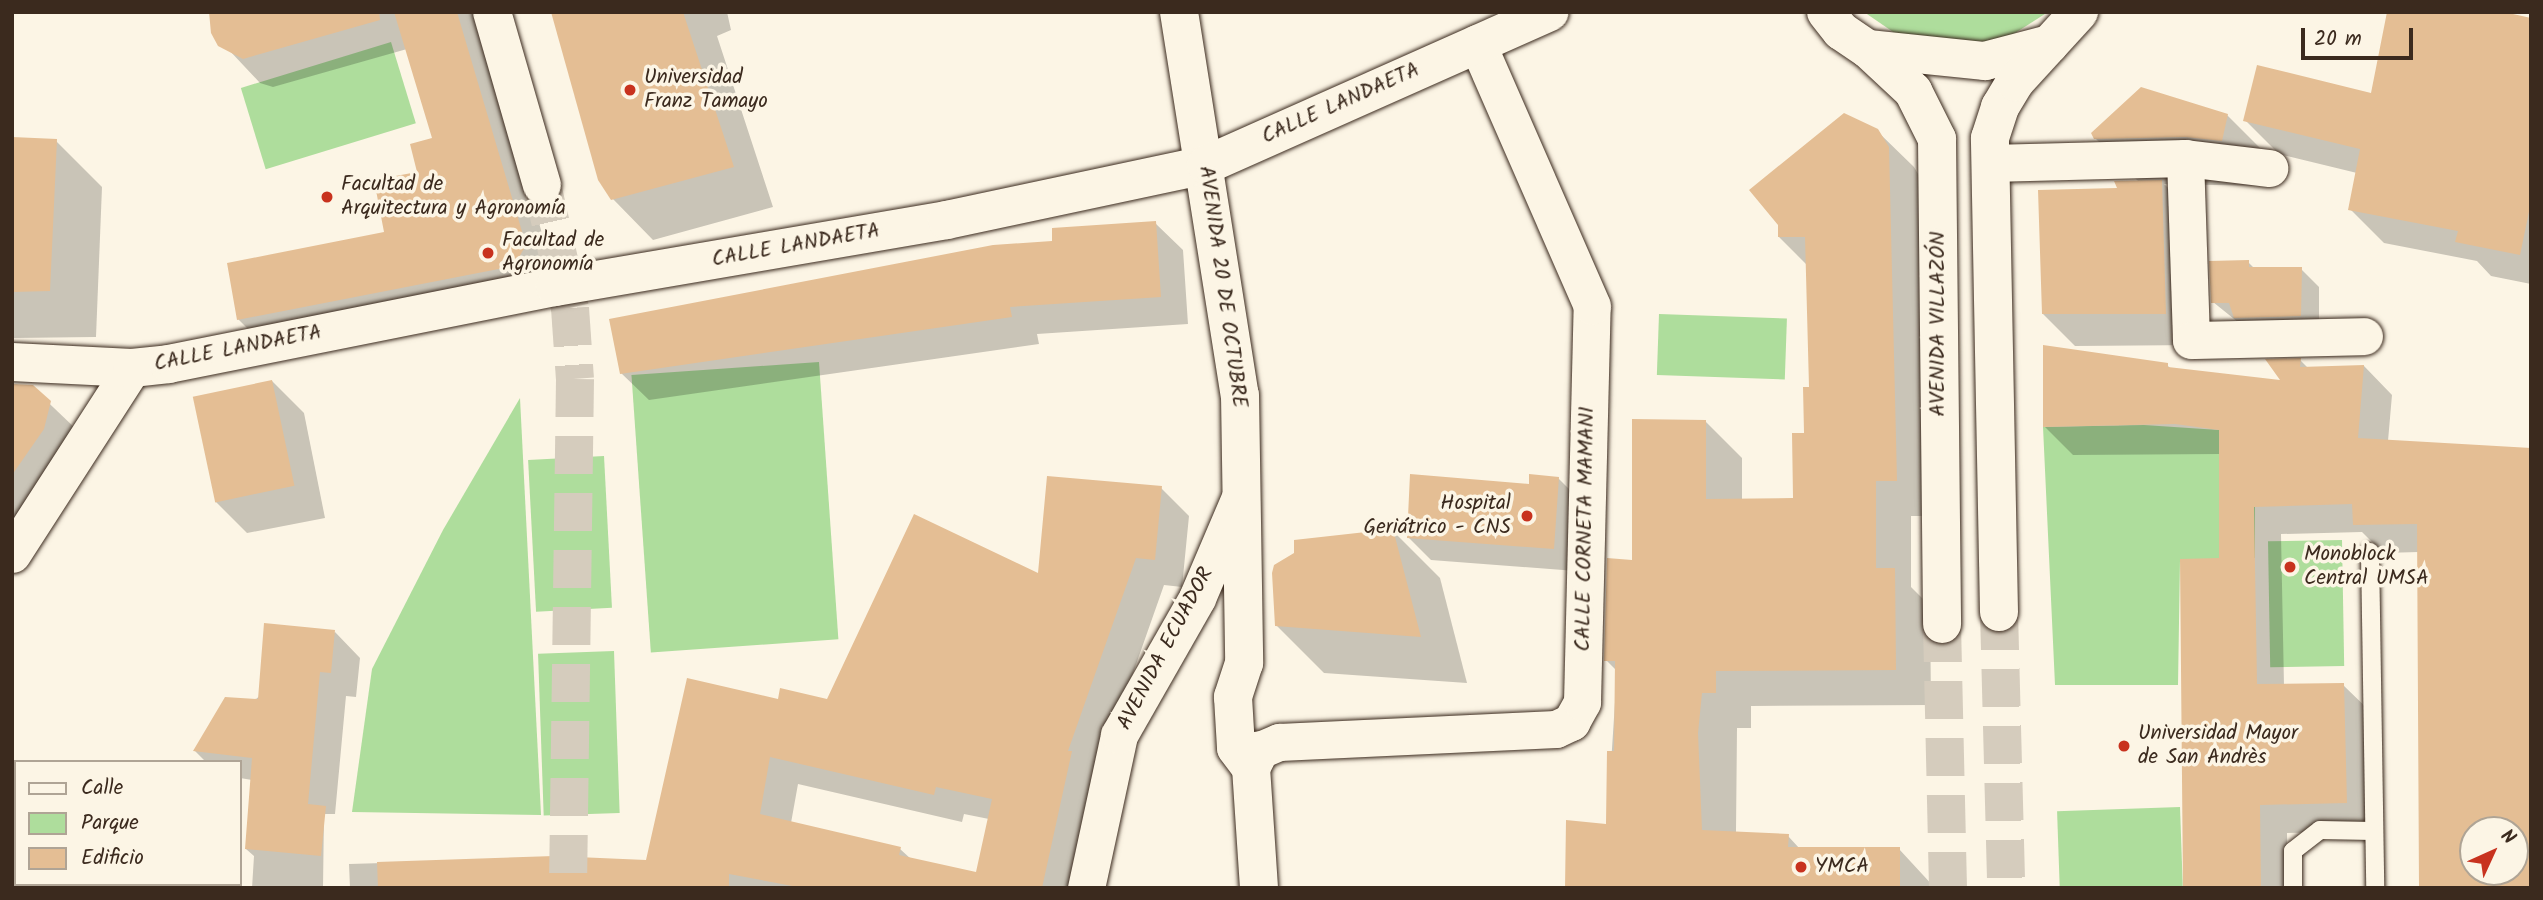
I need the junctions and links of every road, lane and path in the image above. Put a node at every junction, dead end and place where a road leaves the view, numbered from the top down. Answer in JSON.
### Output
{"nodes":[{"id":1,"x":492,"y":12,"type":"edge"},
{"id":2,"x":1179,"y":12,"type":"edge"},
{"id":3,"x":1550,"y":12,"type":"edge"},
{"id":4,"x":1826,"y":12,"type":"edge"},
{"id":5,"x":2073,"y":22,"type":"edge"},
{"id":6,"x":1477,"y":43,"type":"junction"},
{"id":7,"x":1868,"y":50,"type":"junction"},
{"id":8,"x":2185,"y":158,"type":"junction"},
{"id":9,"x":1990,"y":163,"type":"junction"},
{"id":10,"x":1206,"y":165,"type":"junction"},
{"id":11,"x":2269,"y":168,"type":"dead end"},
{"id":12,"x":542,"y":185,"type":"tunnel mouth"},
{"id":13,"x":2364,"y":336,"type":"dead end"},
{"id":14,"x":12,"y":362,"type":"edge"},
{"id":15,"x":132,"y":368,"type":"junction"},
{"id":16,"x":1240,"y":497,"type":"junction"},
{"id":17,"x":2370,"y":552,"type":"dead end"},
{"id":18,"x":12,"y":555,"type":"edge"},
{"id":19,"x":1999,"y":612,"type":"tunnel mouth"},
{"id":20,"x":1941,"y":624,"type":"tunnel mouth"},
{"id":21,"x":1255,"y":759,"type":"junction"},
{"id":22,"x":2373,"y":831,"type":"junction"},
{"id":23,"x":1086,"y":888,"type":"edge"},
{"id":24,"x":1259,"y":888,"type":"edge"},
{"id":25,"x":2293,"y":888,"type":"edge"},
{"id":26,"x":2375,"y":888,"type":"edge"}],
"edges":[{"from":1,"to":12,"type":"main road"},
{"from":2,"to":10,"type":"main road","name":"AVENIDA 20 DE OCTUBRE"},
{"from":3,"to":6,"type":"main road","name":"CALLE LANDAETA"},
{"from":4,"to":7,"type":"main road","name":"AVENIDA VILLAZÓN"},
{"from":5,"to":7,"type":"main road"},
{"from":5,"to":9,"type":"main road"},
{"from":6,"to":10,"type":"main road","name":"CALLE LANDAETA"},
{"from":6,"to":21,"type":"street","name":"CALLE CORNETA MAMANI"},
{"from":7,"to":20,"type":"main road","name":"AVENIDA VILLAZÓN"},
{"from":8,"to":9,"type":"street"},
{"from":8,"to":11,"type":"street"},
{"from":8,"to":13,"type":"street"},
{"from":9,"to":19,"type":"main road"},
{"from":10,"to":15,"type":"main road","name":"CALLE LANDAETA"},
{"from":10,"to":16,"type":"main road","name":"AVENIDA 20 DE OCTUBRE"},
{"from":14,"to":15,"type":"main road","name":"CALLE LANDAETA"},
{"from":15,"to":18,"type":"street"},
{"from":16,"to":21,"type":"main road","name":"AVENIDA 20 DE OCTUBRE"},
{"from":16,"to":23,"type":"street","name":"AVENIDA ECUADOR"},
{"from":17,"to":22,"type":"lane"},
{"from":21,"to":24,"type":"main road","name":"AVENIDA 20 DE OCTUBRE"},
{"from":22,"to":25,"type":"lane"},
{"from":22,"to":26,"type":"lane"}]}
